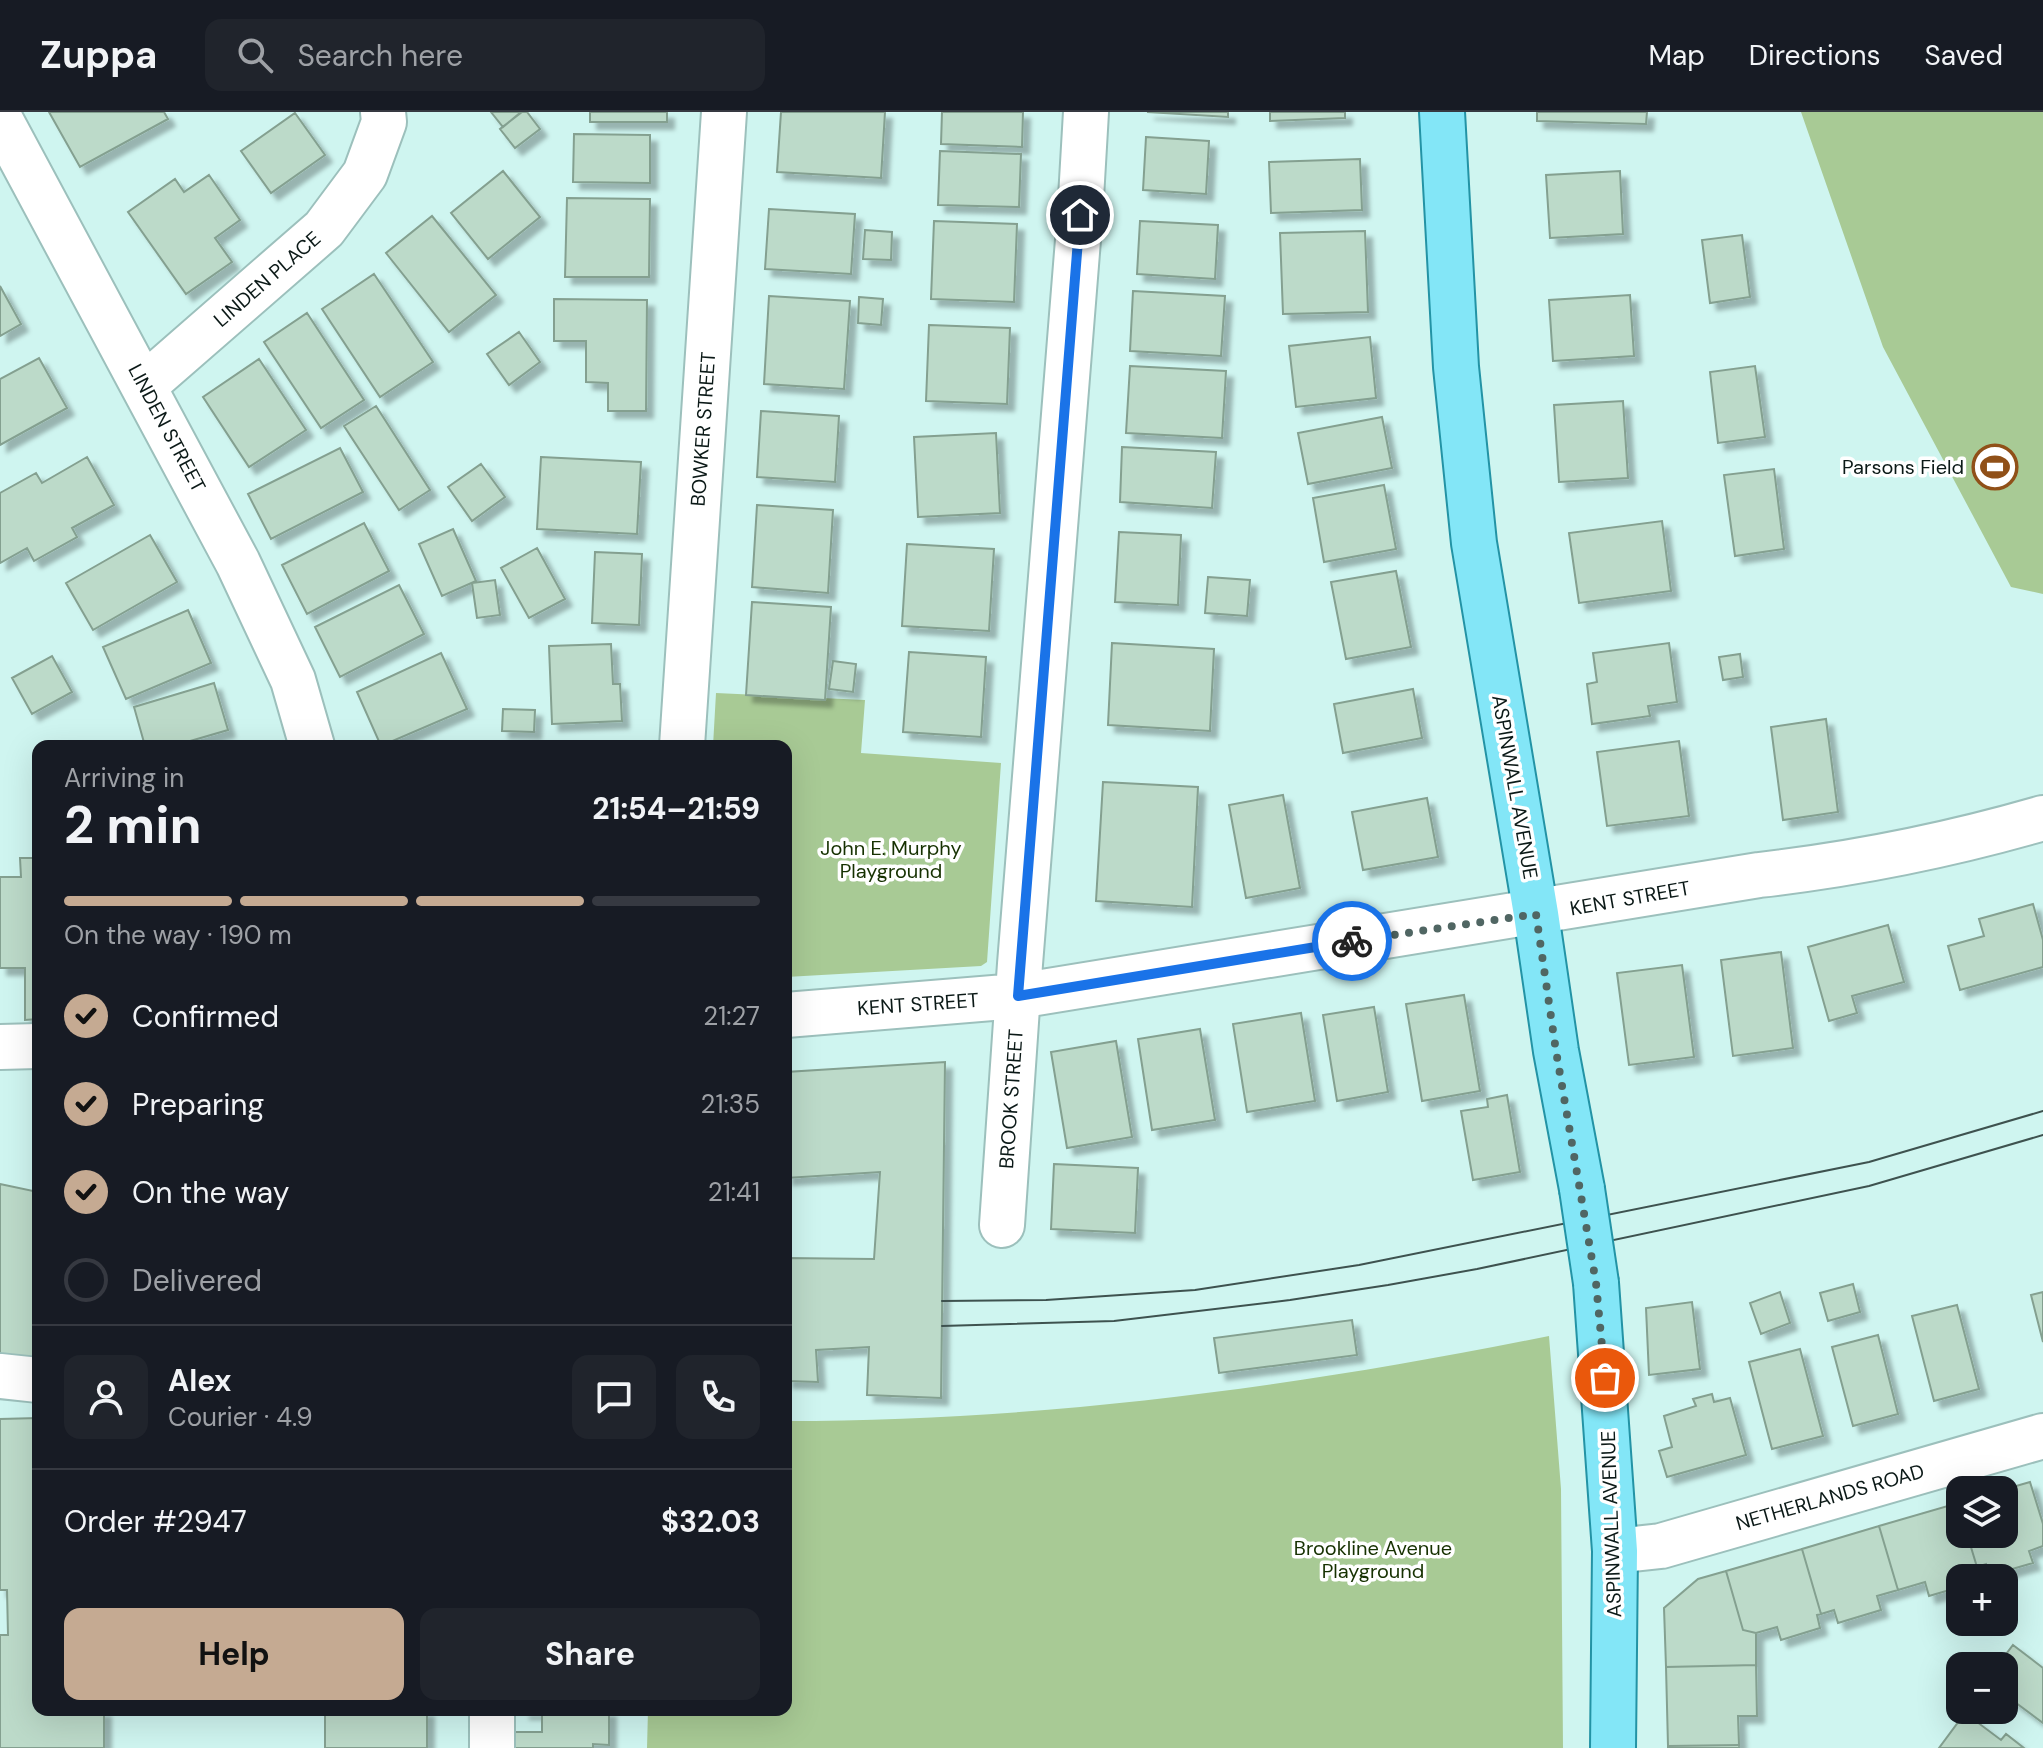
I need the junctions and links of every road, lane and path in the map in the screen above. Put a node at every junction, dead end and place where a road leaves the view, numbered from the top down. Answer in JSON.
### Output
{"nodes":[{"id":1,"x":383,"y":112,"type":"edge"},
{"id":2,"x":724,"y":112,"type":"edge"},
{"id":3,"x":1086,"y":112,"type":"edge"},
{"id":4,"x":1442,"y":112,"type":"edge"},
{"id":5,"x":0,"y":119,"type":"edge"},
{"id":6,"x":145,"y":385,"type":"junction"},
{"id":7,"x":310,"y":740,"type":"edge"},
{"id":8,"x":682,"y":740,"type":"edge"},
{"id":9,"x":2043,"y":818,"type":"edge"},
{"id":10,"x":1536,"y":914,"type":"junction"},
{"id":11,"x":1018,"y":996,"type":"junction"},
{"id":12,"x":792,"y":1015,"type":"edge"},
{"id":13,"x":32,"y":1046,"type":"edge"},
{"id":14,"x":0,"y":1047,"type":"edge"},
{"id":15,"x":1002,"y":1225,"type":"dead end"},
{"id":16,"x":0,"y":1376,"type":"edge"},
{"id":17,"x":32,"y":1379,"type":"edge"},
{"id":18,"x":2043,"y":1436,"type":"edge"},
{"id":19,"x":1615,"y":1551,"type":"junction"},
{"id":20,"x":492,"y":1716,"type":"edge"},
{"id":21,"x":492,"y":1748,"type":"edge"},
{"id":22,"x":1613,"y":1748,"type":"edge"}],
"edges":[{"from":1,"to":6,"type":"street","name":"LINDEN PLACE"},
{"from":2,"to":8,"type":"street","name":"BOWKER STREET"},
{"from":3,"to":11,"type":"street","name":"BROOK STREET"},
{"from":4,"to":10,"type":"main road","name":"ASPINWALL AVENUE"},
{"from":5,"to":6,"type":"street","name":"LINDEN STREET"},
{"from":6,"to":7,"type":"street","name":"LINDEN STREET"},
{"from":9,"to":10,"type":"street","name":"KENT STREET"},
{"from":10,"to":11,"type":"street","name":"KENT STREET"},
{"from":10,"to":19,"type":"main road","name":"ASPINWALL AVENUE","bridge":true},
{"from":11,"to":12,"type":"street","name":"KENT STREET"},
{"from":11,"to":15,"type":"street","name":"BROOK STREET"},
{"from":13,"to":14,"type":"street"},
{"from":16,"to":17,"type":"street"},
{"from":18,"to":19,"type":"street","name":"NETHERLANDS ROAD"},
{"from":19,"to":22,"type":"main road","name":"ASPINWALL AVENUE"},
{"from":20,"to":21,"type":"street"}]}
